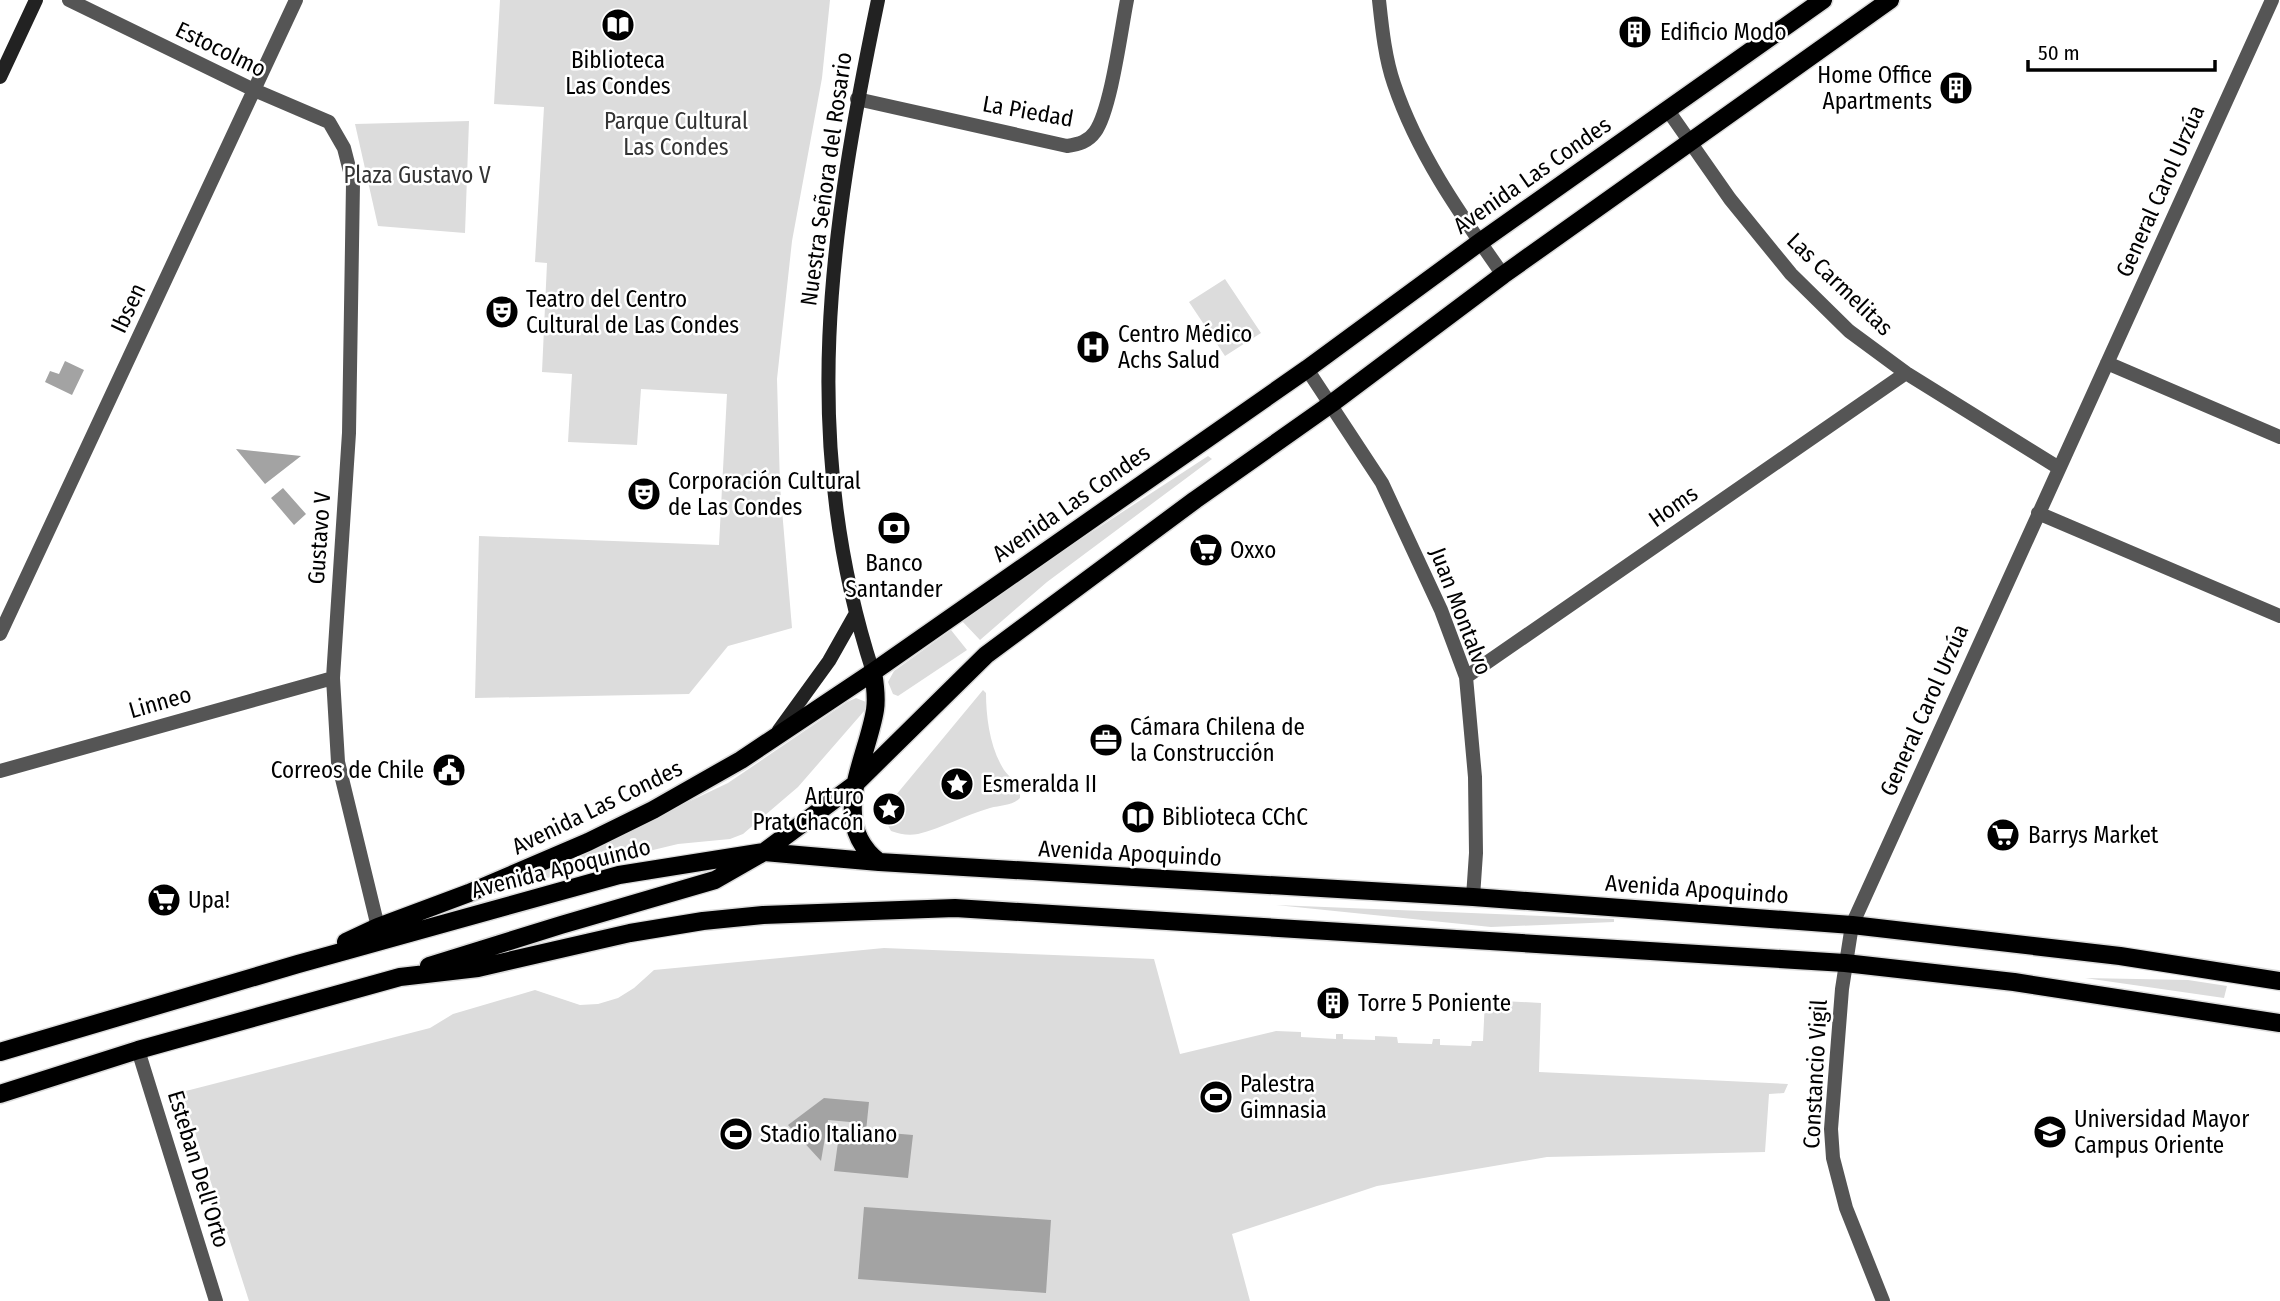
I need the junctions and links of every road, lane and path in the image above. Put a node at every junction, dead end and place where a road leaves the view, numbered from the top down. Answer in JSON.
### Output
{"nodes":[{"id":1,"x":36,"y":0,"type":"edge"},
{"id":2,"x":69,"y":0,"type":"edge"},
{"id":3,"x":296,"y":0,"type":"edge"},
{"id":4,"x":878,"y":0,"type":"edge"},
{"id":5,"x":1127,"y":0,"type":"edge"},
{"id":6,"x":1379,"y":0,"type":"edge"},
{"id":7,"x":1823,"y":0,"type":"edge"},
{"id":8,"x":1890,"y":0,"type":"edge"},
{"id":9,"x":2272,"y":0,"type":"edge"},
{"id":10,"x":0,"y":77,"type":"edge"},
{"id":11,"x":254,"y":90,"type":"junction"},
{"id":12,"x":857,"y":99,"type":"junction"},
{"id":13,"x":1667,"y":109,"type":"junction"},
{"id":14,"x":1689,"y":142,"type":"junction"},
{"id":15,"x":344,"y":148,"type":"joint"},
{"id":16,"x":1480,"y":242,"type":"junction"},
{"id":17,"x":1503,"y":275,"type":"junction"},
{"id":18,"x":2107,"y":363,"type":"junction"},
{"id":19,"x":1307,"y":369,"type":"junction"},
{"id":20,"x":1906,"y":373,"type":"junction"},
{"id":21,"x":1331,"y":404,"type":"junction"},
{"id":22,"x":2280,"y":437,"type":"edge"},
{"id":23,"x":2059,"y":468,"type":"junction"},
{"id":24,"x":2038,"y":513,"type":"junction"},
{"id":25,"x":855,"y":615,"type":"junction"},
{"id":26,"x":2280,"y":616,"type":"edge"},
{"id":27,"x":0,"y":634,"type":"edge"},
{"id":28,"x":873,"y":672,"type":"junction"},
{"id":29,"x":1466,"y":677,"type":"junction"},
{"id":30,"x":333,"y":678,"type":"junction"},
{"id":31,"x":771,"y":741,"type":"junction"},
{"id":32,"x":0,"y":771,"type":"edge"},
{"id":33,"x":854,"y":785,"type":"junction"},
{"id":34,"x":764,"y":852,"type":"junction"},
{"id":35,"x":879,"y":862,"type":"junction"},
{"id":36,"x":1473,"y":897,"type":"junction"},
{"id":37,"x":1852,"y":925,"type":"junction"},
{"id":38,"x":379,"y":927,"type":"junction"},
{"id":39,"x":1845,"y":963,"type":"junction"},
{"id":40,"x":298,"y":964,"type":"junction"},
{"id":41,"x":400,"y":977,"type":"junction"},
{"id":42,"x":2280,"y":981,"type":"edge"},
{"id":43,"x":2280,"y":1023,"type":"edge"},
{"id":44,"x":138,"y":1050,"type":"junction"},
{"id":45,"x":0,"y":1052,"type":"edge"},
{"id":46,"x":0,"y":1094,"type":"edge"},
{"id":47,"x":216,"y":1301,"type":"edge"},
{"id":48,"x":1883,"y":1301,"type":"edge"}],
"edges":[{"from":1,"to":10,"type":"street"},
{"from":2,"to":11,"type":"street","name":"Estocolmo"},
{"from":3,"to":11,"type":"street","name":"Ibsen"},
{"from":4,"to":12,"type":"street","name":"Nuestra Señora del Rosario"},
{"from":5,"to":12,"type":"street","name":"La Piedad"},
{"from":6,"to":16,"type":"street"},
{"from":7,"to":13,"type":"main road","name":"Avenida Las Condes"},
{"from":8,"to":14,"type":"main road"},
{"from":9,"to":18,"type":"street","name":"General Carol Urzúa"},
{"from":11,"to":15,"type":"street","name":"Estocolmo"},
{"from":11,"to":27,"type":"street","name":"Ibsen"},
{"from":12,"to":25,"type":"street","name":"Nuestra Señora del Rosario"},
{"from":13,"to":14,"type":"street","name":"Las Carmelitas"},
{"from":13,"to":16,"type":"main road","name":"Avenida Las Condes"},
{"from":14,"to":17,"type":"main road"},
{"from":14,"to":20,"type":"street","name":"Las Carmelitas"},
{"from":15,"to":30,"type":"street","name":"Gustavo V"},
{"from":16,"to":17,"type":"street"},
{"from":16,"to":19,"type":"main road","name":"Avenida Las Condes"},
{"from":17,"to":21,"type":"main road"},
{"from":18,"to":22,"type":"street"},
{"from":18,"to":23,"type":"street","name":"General Carol Urzúa"},
{"from":19,"to":21,"type":"street","name":"Juan Montalvo"},
{"from":19,"to":28,"type":"main road","name":"Avenida Las Condes"},
{"from":20,"to":23,"type":"street","name":"Las Carmelitas"},
{"from":20,"to":29,"type":"street","name":"Homs"},
{"from":21,"to":29,"type":"street","name":"Juan Montalvo"},
{"from":21,"to":33,"type":"main road"},
{"from":23,"to":24,"type":"street","name":"General Carol Urzúa"},
{"from":24,"to":26,"type":"street"},
{"from":24,"to":37,"type":"street","name":"General Carol Urzúa"},
{"from":25,"to":28,"type":"street","name":"Nuestra Señora del Rosario"},
{"from":25,"to":31,"type":"street"},
{"from":28,"to":31,"type":"main road","name":"Avenida Las Condes"},
{"from":28,"to":33,"type":"main road"},
{"from":29,"to":36,"type":"street","name":"Juan Montalvo"},
{"from":30,"to":32,"type":"street","name":"Linneo"},
{"from":30,"to":38,"type":"street","name":"Gustavo V"},
{"from":31,"to":38,"type":"main road","name":"Avenida Las Condes"},
{"from":33,"to":34,"type":"main road"},
{"from":33,"to":35,"type":"main road"},
{"from":34,"to":35,"type":"main road","name":"Avenida Apoquindo"},
{"from":34,"to":40,"type":"main road","name":"Avenida Apoquindo"},
{"from":34,"to":41,"type":"main road"},
{"from":35,"to":36,"type":"main road","name":"Avenida Apoquindo"},
{"from":36,"to":37,"type":"main road","name":"Avenida Apoquindo"},
{"from":37,"to":39,"type":"street","name":"Constancio Vigil"},
{"from":37,"to":42,"type":"main road","name":"Avenida Apoquindo"},
{"from":38,"to":40,"type":"main road","name":"Avenida Las Condes"},
{"from":39,"to":41,"type":"main road"},
{"from":39,"to":43,"type":"main road"},
{"from":39,"to":48,"type":"street","name":"Constancio Vigil"},
{"from":40,"to":45,"type":"main road","name":"Avenida Apoquindo"},
{"from":41,"to":44,"type":"main road"},
{"from":44,"to":46,"type":"main road"},
{"from":44,"to":47,"type":"street","name":"Esteban Dell'Orto"}]}
